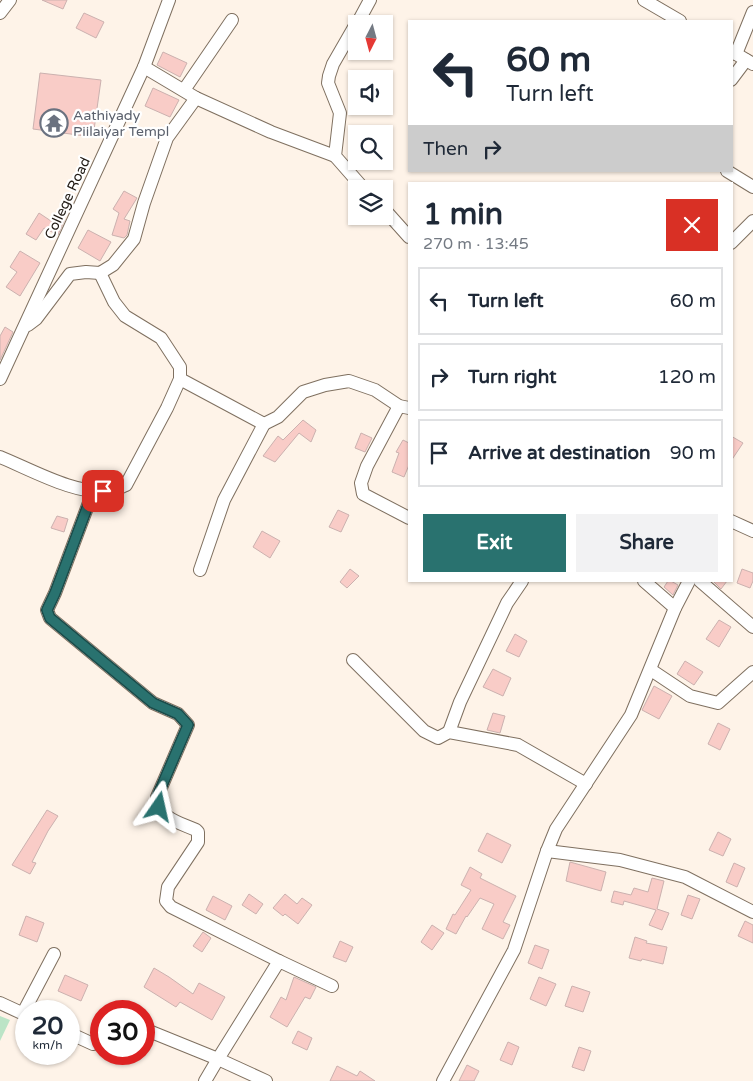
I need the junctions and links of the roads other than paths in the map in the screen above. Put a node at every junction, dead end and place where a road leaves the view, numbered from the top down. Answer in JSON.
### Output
{"nodes":[{"id":1,"x":10,"y":0,"type":"edge"},
{"id":2,"x":169,"y":0,"type":"edge"},
{"id":3,"x":370,"y":0,"type":"edge"},
{"id":4,"x":644,"y":0,"type":"edge"},
{"id":5,"x":753,"y":12,"type":"edge"},
{"id":6,"x":0,"y":13,"type":"edge"},
{"id":7,"x":361,"y":15,"type":"edge"},
{"id":8,"x":232,"y":20,"type":"dead end"},
{"id":9,"x":678,"y":20,"type":"edge"},
{"id":10,"x":348,"y":38,"type":"edge"},
{"id":11,"x":742,"y":57,"type":"edge"},
{"id":12,"x":144,"y":67,"type":"junction"},
{"id":13,"x":733,"y":76,"type":"edge"},
{"id":14,"x":184,"y":90,"type":"junction"},
{"id":15,"x":196,"y":98,"type":"junction"},
{"id":16,"x":335,"y":156,"type":"junction"},
{"id":17,"x":729,"y":172,"type":"edge"},
{"id":18,"x":356,"y":180,"type":"edge"},
{"id":19,"x":753,"y":188,"type":"edge"},
{"id":20,"x":393,"y":219,"type":"edge"},
{"id":21,"x":751,"y":228,"type":"edge"},
{"id":22,"x":408,"y":236,"type":"edge"},
{"id":23,"x":733,"y":242,"type":"edge"},
{"id":24,"x":100,"y":273,"type":"junction"},
{"id":25,"x":24,"y":328,"type":"junction"},
{"id":26,"x":180,"y":379,"type":"junction"},
{"id":27,"x":0,"y":380,"type":"edge"},
{"id":28,"x":404,"y":407,"type":"edge"},
{"id":29,"x":264,"y":424,"type":"junction"},
{"id":30,"x":0,"y":457,"type":"edge"},
{"id":31,"x":93,"y":492,"type":"junction"},
{"id":32,"x":408,"y":517,"type":"edge"},
{"id":33,"x":733,"y":522,"type":"edge"},
{"id":34,"x":753,"y":531,"type":"edge"},
{"id":35,"x":200,"y":570,"type":"dead end"},
{"id":36,"x":521,"y":582,"type":"edge"},
{"id":37,"x":645,"y":582,"type":"edge"},
{"id":38,"x":688,"y":582,"type":"edge"},
{"id":39,"x":701,"y":582,"type":"edge"},
{"id":40,"x":675,"y":608,"type":"junction"},
{"id":41,"x":753,"y":627,"type":"edge"},
{"id":42,"x":353,"y":660,"type":"dead end"},
{"id":43,"x":651,"y":670,"type":"junction"},
{"id":44,"x":753,"y":672,"type":"edge"},
{"id":45,"x":449,"y":732,"type":"junction"},
{"id":46,"x":586,"y":784,"type":"junction"},
{"id":47,"x":547,"y":851,"type":"junction"},
{"id":48,"x":753,"y":912,"type":"edge"},
{"id":49,"x":54,"y":954,"type":"dead end"},
{"id":50,"x":279,"y":961,"type":"junction"},
{"id":51,"x":332,"y":986,"type":"dead end"},
{"id":52,"x":32,"y":1000,"type":"edge"},
{"id":53,"x":0,"y":1003,"type":"edge"},
{"id":54,"x":15,"y":1010,"type":"edge"},
{"id":55,"x":155,"y":1033,"type":"edge"},
{"id":56,"x":218,"y":1059,"type":"junction"},
{"id":57,"x":205,"y":1081,"type":"edge"},
{"id":58,"x":266,"y":1081,"type":"edge"},
{"id":59,"x":444,"y":1081,"type":"edge"}],
"edges":[{"from":1,"to":6,"type":"street"},
{"from":2,"to":12,"type":"street","name":"College Road"},
{"from":3,"to":7,"type":"street"},
{"from":4,"to":9,"type":"street"},
{"from":5,"to":11,"type":"street"},
{"from":8,"to":14,"type":"street"},
{"from":10,"to":16,"type":"street"},
{"from":11,"to":13,"type":"street"},
{"from":12,"to":14,"type":"street"},
{"from":12,"to":25,"type":"street","name":"College Road"},
{"from":14,"to":15,"type":"street"},
{"from":15,"to":16,"type":"street"},
{"from":15,"to":24,"type":"street"},
{"from":16,"to":18,"type":"street"},
{"from":17,"to":19,"type":"street"},
{"from":20,"to":22,"type":"street"},
{"from":21,"to":23,"type":"street"},
{"from":24,"to":25,"type":"street"},
{"from":24,"to":26,"type":"street"},
{"from":25,"to":27,"type":"street","name":"College Road"},
{"from":26,"to":29,"type":"street"},
{"from":26,"to":31,"type":"street"},
{"from":28,"to":29,"type":"street"},
{"from":28,"to":32,"type":"street"},
{"from":29,"to":35,"type":"street"},
{"from":30,"to":31,"type":"street"},
{"from":31,"to":50,"type":"street"},
{"from":33,"to":34,"type":"street"},
{"from":36,"to":45,"type":"street"},
{"from":37,"to":40,"type":"street"},
{"from":38,"to":40,"type":"street"},
{"from":39,"to":41,"type":"street"},
{"from":40,"to":43,"type":"street"},
{"from":42,"to":45,"type":"street"},
{"from":43,"to":44,"type":"street"},
{"from":43,"to":46,"type":"street"},
{"from":45,"to":46,"type":"street"},
{"from":46,"to":47,"type":"street"},
{"from":47,"to":48,"type":"street"},
{"from":47,"to":59,"type":"street"},
{"from":49,"to":52,"type":"street"},
{"from":50,"to":51,"type":"street"},
{"from":50,"to":56,"type":"street"},
{"from":53,"to":54,"type":"street"},
{"from":55,"to":56,"type":"street"},
{"from":56,"to":57,"type":"street"},
{"from":56,"to":58,"type":"street"}]}
